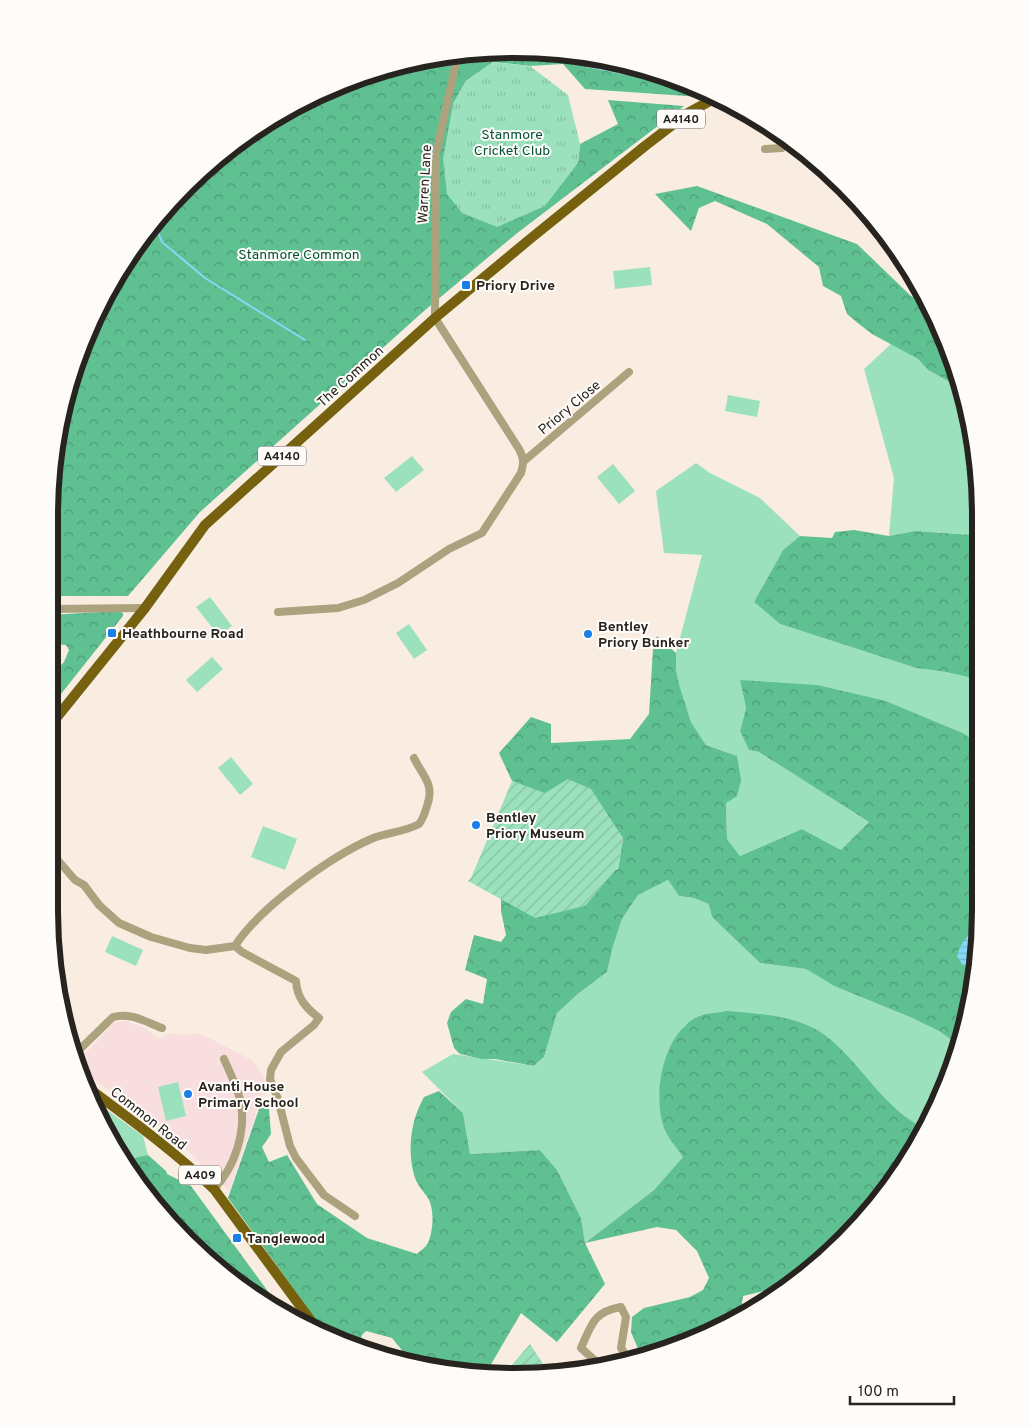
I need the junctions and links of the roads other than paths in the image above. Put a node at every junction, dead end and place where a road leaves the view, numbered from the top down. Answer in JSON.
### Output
{"nodes":[{"id":1,"x":456,"y":61,"type":"edge"},
{"id":2,"x":709,"y":101,"type":"edge"},
{"id":3,"x":784,"y":145,"type":"edge"},
{"id":4,"x":765,"y":149,"type":"dead end"},
{"id":5,"x":435,"y":318,"type":"junction"},
{"id":6,"x":630,"y":372,"type":"dead end"},
{"id":7,"x":524,"y":461,"type":"junction"},
{"id":8,"x":145,"y":608,"type":"junction"},
{"id":9,"x":58,"y":609,"type":"edge"},
{"id":10,"x":278,"y":612,"type":"dead end"},
{"id":11,"x":58,"y":716,"type":"edge"},
{"id":12,"x":414,"y":758,"type":"dead end"},
{"id":13,"x":58,"y":860,"type":"edge"},
{"id":14,"x":235,"y":946,"type":"junction"},
{"id":15,"x":162,"y":1028,"type":"dead end"},
{"id":16,"x":79,"y":1050,"type":"edge"},
{"id":17,"x":224,"y":1059,"type":"dead end"},
{"id":18,"x":96,"y":1093,"type":"edge"},
{"id":19,"x":214,"y":1189,"type":"junction"},
{"id":20,"x":355,"y":1216,"type":"dead end"},
{"id":21,"x":310,"y":1319,"type":"edge"},
{"id":22,"x":626,"y":1355,"type":"edge"},
{"id":23,"x":596,"y":1361,"type":"edge"}],
"edges":[{"from":1,"to":5,"type":"street","name":"Warren Lane"},
{"from":2,"to":5,"type":"main road","name":"The Common","number":"A4140"},
{"from":3,"to":4,"type":"street"},
{"from":5,"to":7,"type":"street"},
{"from":5,"to":8,"type":"main road","name":"The Common","number":"A4140"},
{"from":6,"to":7,"type":"street","name":"Priory Close"},
{"from":7,"to":10,"type":"street"},
{"from":8,"to":9,"type":"street"},
{"from":8,"to":11,"type":"main road","name":"The Common","number":"A4140"},
{"from":12,"to":14,"type":"street"},
{"from":13,"to":14,"type":"street"},
{"from":14,"to":20,"type":"street"},
{"from":15,"to":16,"type":"street"},
{"from":17,"to":19,"type":"street"},
{"from":18,"to":19,"type":"main road","name":"Common Road","number":"A409"},
{"from":19,"to":21,"type":"main road","name":"Common Road","number":"A409"},
{"from":22,"to":23,"type":"street"}]}
